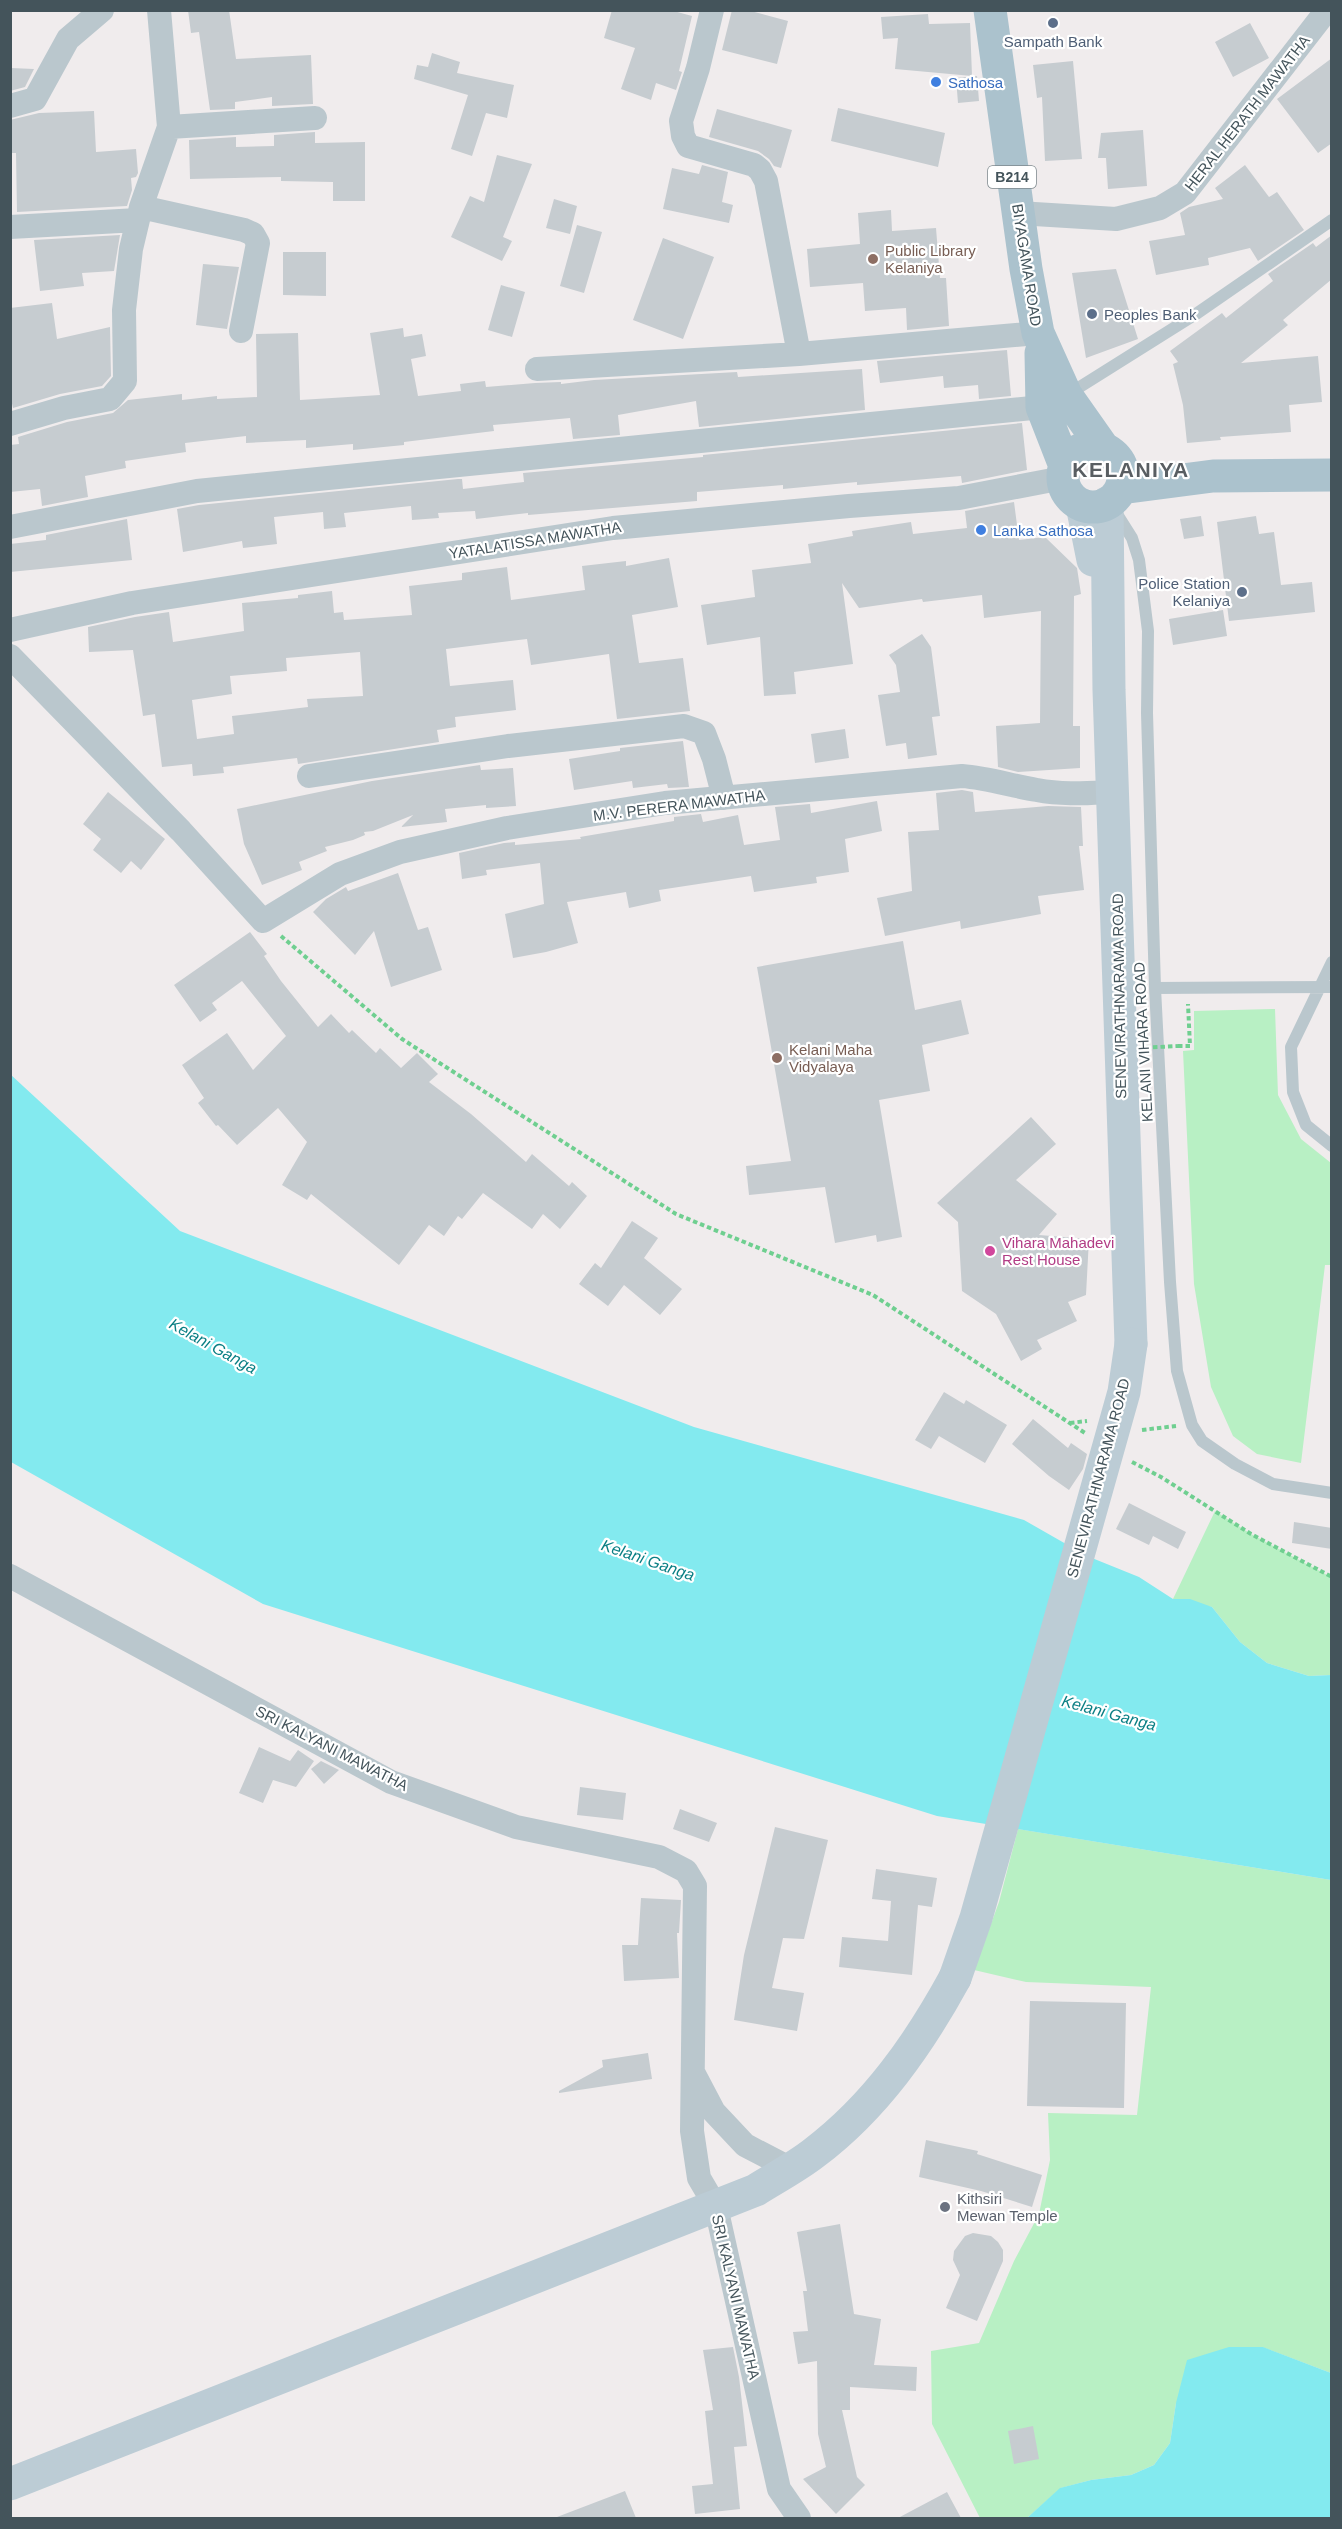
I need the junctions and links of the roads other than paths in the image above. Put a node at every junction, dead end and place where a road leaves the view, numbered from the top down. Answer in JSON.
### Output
{"nodes":[{"id":1,"x":102,"y":10,"type":"edge"},
{"id":2,"x":159,"y":10,"type":"edge"},
{"id":3,"x":712,"y":10,"type":"edge"},
{"id":4,"x":990,"y":10,"type":"edge"},
{"id":5,"x":1328,"y":10,"type":"edge"},
{"id":6,"x":10,"y":106,"type":"edge"},
{"id":7,"x":315,"y":118,"type":"dead end"},
{"id":8,"x":169,"y":127,"type":"junction"},
{"id":9,"x":140,"y":213,"type":"junction"},
{"id":10,"x":1018,"y":213,"type":"junction"},
{"id":11,"x":1332,"y":220,"type":"edge"},
{"id":12,"x":10,"y":227,"type":"edge"},
{"id":13,"x":241,"y":331,"type":"dead end"},
{"id":14,"x":1039,"y":338,"type":"junction"},
{"id":15,"x":799,"y":354,"type":"junction"},
{"id":16,"x":537,"y":369,"type":"dead end"},
{"id":17,"x":1054,"y":401,"type":"junction"},
{"id":18,"x":10,"y":424,"type":"edge"},
{"id":19,"x":1109,"y":452,"type":"junction"},
{"id":20,"x":1064,"y":472,"type":"junction"},
{"id":21,"x":1332,"y":475,"type":"edge"},
{"id":22,"x":1213,"y":476,"type":"junction"},
{"id":23,"x":1105,"y":500,"type":"junction"},
{"id":24,"x":10,"y":527,"type":"edge"},
{"id":25,"x":10,"y":630,"type":"edge"},
{"id":26,"x":10,"y":656,"type":"edge"},
{"id":27,"x":309,"y":776,"type":"dead end"},
{"id":28,"x":1113,"y":792,"type":"junction"},
{"id":29,"x":724,"y":798,"type":"junction"},
{"id":30,"x":1332,"y":962,"type":"edge"},
{"id":31,"x":1327,"y":986,"type":"edge"},
{"id":32,"x":1155,"y":988,"type":"junction"},
{"id":33,"x":1332,"y":1146,"type":"edge"},
{"id":34,"x":1332,"y":1493,"type":"edge"},
{"id":35,"x":10,"y":1576,"type":"edge"},
{"id":36,"x":693,"y":2072,"type":"junction"},
{"id":37,"x":791,"y":2169,"type":"junction"},
{"id":38,"x":716,"y":2207,"type":"junction"},
{"id":39,"x":10,"y":2484,"type":"edge"},
{"id":40,"x":799,"y":2518,"type":"edge"}],
"edges":[{"from":1,"to":6,"type":"street"},
{"from":2,"to":8,"type":"street"},
{"from":3,"to":15,"type":"street"},
{"from":4,"to":10,"type":"main road","name":"BIYAGAMA ROAD","number":"B214"},
{"from":5,"to":10,"type":"street","name":"HERAL HERATH MAWATHA"},
{"from":7,"to":8,"type":"street"},
{"from":8,"to":9,"type":"street"},
{"from":9,"to":12,"type":"street"},
{"from":9,"to":13,"type":"street"},
{"from":9,"to":18,"type":"street"},
{"from":10,"to":14,"type":"main road","name":"BIYAGAMA ROAD","number":"B214"},
{"from":11,"to":17,"type":"lane"},
{"from":14,"to":15,"type":"street"},
{"from":14,"to":17,"type":"main road","name":"BIYAGAMA ROAD","number":"B214"},
{"from":15,"to":16,"type":"street"},
{"from":17,"to":19,"type":"main road","name":"BIYAGAMA ROAD","number":"B214"},
{"from":17,"to":20,"type":"main road","name":"BIYAGAMA ROAD","number":"B214"},
{"from":17,"to":24,"type":"street"},
{"from":19,"to":20,"type":"main road"},
{"from":19,"to":22,"type":"main road"},
{"from":19,"to":23,"type":"main road"},
{"from":20,"to":23,"type":"main road"},
{"from":20,"to":25,"type":"street","name":"YATALATISSA MAWATHA"},
{"from":21,"to":22,"type":"main road"},
{"from":22,"to":23,"type":"main road"},
{"from":23,"to":28,"type":"street","name":"SENEVIRATHNARAMA ROAD"},
{"from":23,"to":32,"type":"lane","name":"KELANI VIHARA ROAD"},
{"from":26,"to":29,"type":"street","name":"M.V. PERERA MAWATHA"},
{"from":27,"to":29,"type":"street"},
{"from":28,"to":29,"type":"street","name":"M.V. PERERA MAWATHA"},
{"from":28,"to":37,"type":"street","name":"SENEVIRATHNARAMA ROAD","bridge":true},
{"from":30,"to":31,"type":"lane"},
{"from":31,"to":32,"type":"lane"},
{"from":31,"to":33,"type":"lane"},
{"from":32,"to":34,"type":"lane","name":"KELANI VIHARA ROAD"},
{"from":35,"to":36,"type":"street","name":"SRI KALYANI MAWATHA"},
{"from":36,"to":37,"type":"street","name":"SRI KALYANI MAWATHA"},
{"from":36,"to":38,"type":"street","name":"SRI KALYANI MAWATHA"},
{"from":37,"to":38,"type":"street","name":"SENEVIRATHNARAMA ROAD"},
{"from":38,"to":39,"type":"street","name":"SENEVIRATHNARAMA ROAD"},
{"from":38,"to":40,"type":"street","name":"SRI KALYANI MAWATHA"}]}
